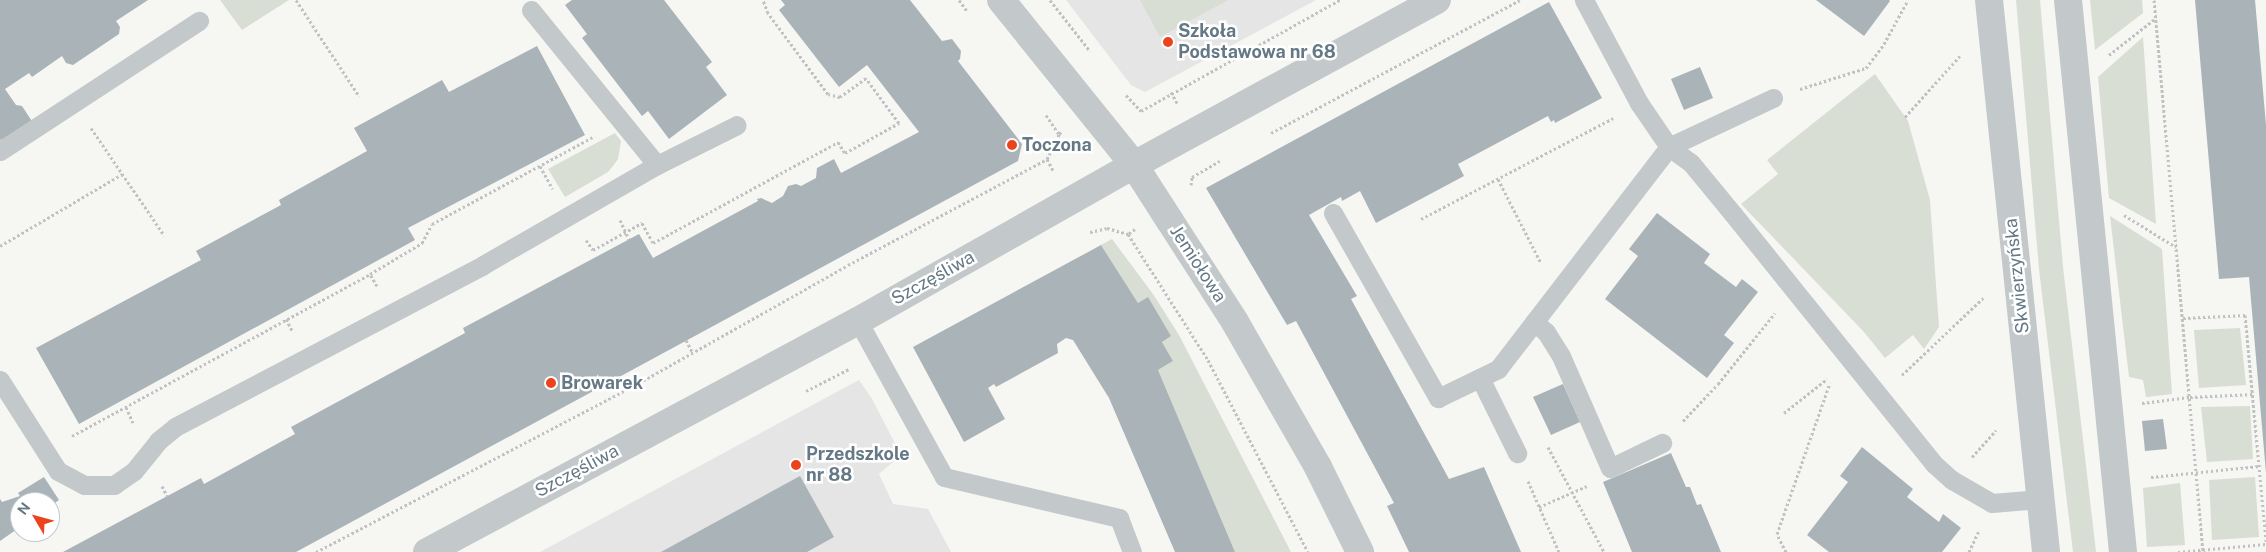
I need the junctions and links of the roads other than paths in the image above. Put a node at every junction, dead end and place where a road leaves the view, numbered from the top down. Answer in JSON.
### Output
{"nodes":[{"id":1,"x":1001,"y":0,"type":"edge"},
{"id":2,"x":1436,"y":0,"type":"edge"},
{"id":3,"x":1584,"y":0,"type":"edge"},
{"id":4,"x":1989,"y":0,"type":"edge"},
{"id":5,"x":2068,"y":0,"type":"edge"},
{"id":6,"x":531,"y":10,"type":"dead end"},
{"id":7,"x":199,"y":21,"type":"dead end"},
{"id":8,"x":1773,"y":98,"type":"road end"},
{"id":9,"x":737,"y":126,"type":"dead end"},
{"id":10,"x":1669,"y":147,"type":"junction"},
{"id":11,"x":0,"y":151,"type":"edge"},
{"id":12,"x":657,"y":165,"type":"junction"},
{"id":13,"x":1134,"y":165,"type":"junction"},
{"id":14,"x":1333,"y":213,"type":"dead end"},
{"id":15,"x":858,"y":321,"type":"junction"},
{"id":16,"x":1534,"y":322,"type":"junction"},
{"id":17,"x":1480,"y":378,"type":"junction"},
{"id":18,"x":0,"y":380,"type":"edge"},
{"id":19,"x":1662,"y":443,"type":"road end"},
{"id":20,"x":1517,"y":453,"type":"road end"},
{"id":21,"x":2040,"y":499,"type":"junction"},
{"id":22,"x":427,"y":552,"type":"edge"},
{"id":23,"x":1132,"y":552,"type":"edge"},
{"id":24,"x":1360,"y":552,"type":"edge"},
{"id":25,"x":2046,"y":552,"type":"edge"},
{"id":26,"x":2123,"y":552,"type":"edge"}],
"edges":[{"from":1,"to":13,"type":"street","name":"Jemiołowa"},
{"from":2,"to":13,"type":"street","name":"Szczęśliwa"},
{"from":3,"to":10,"type":"lane"},
{"from":4,"to":21,"type":"street","name":"Skwierzyńska"},
{"from":5,"to":26,"type":"street"},
{"from":6,"to":12,"type":"lane"},
{"from":7,"to":11,"type":"lane"},
{"from":8,"to":10,"type":"lane"},
{"from":9,"to":12,"type":"lane"},
{"from":10,"to":16,"type":"lane"},
{"from":10,"to":21,"type":"lane"},
{"from":12,"to":18,"type":"lane"},
{"from":13,"to":15,"type":"street","name":"Szczęśliwa"},
{"from":13,"to":24,"type":"street","name":"Jemiołowa"},
{"from":14,"to":17,"type":"lane"},
{"from":15,"to":22,"type":"street","name":"Szczęśliwa"},
{"from":15,"to":23,"type":"lane"},
{"from":16,"to":17,"type":"lane"},
{"from":16,"to":19,"type":"lane"},
{"from":17,"to":20,"type":"lane"},
{"from":21,"to":25,"type":"street","name":"Skwierzyńska"}]}
